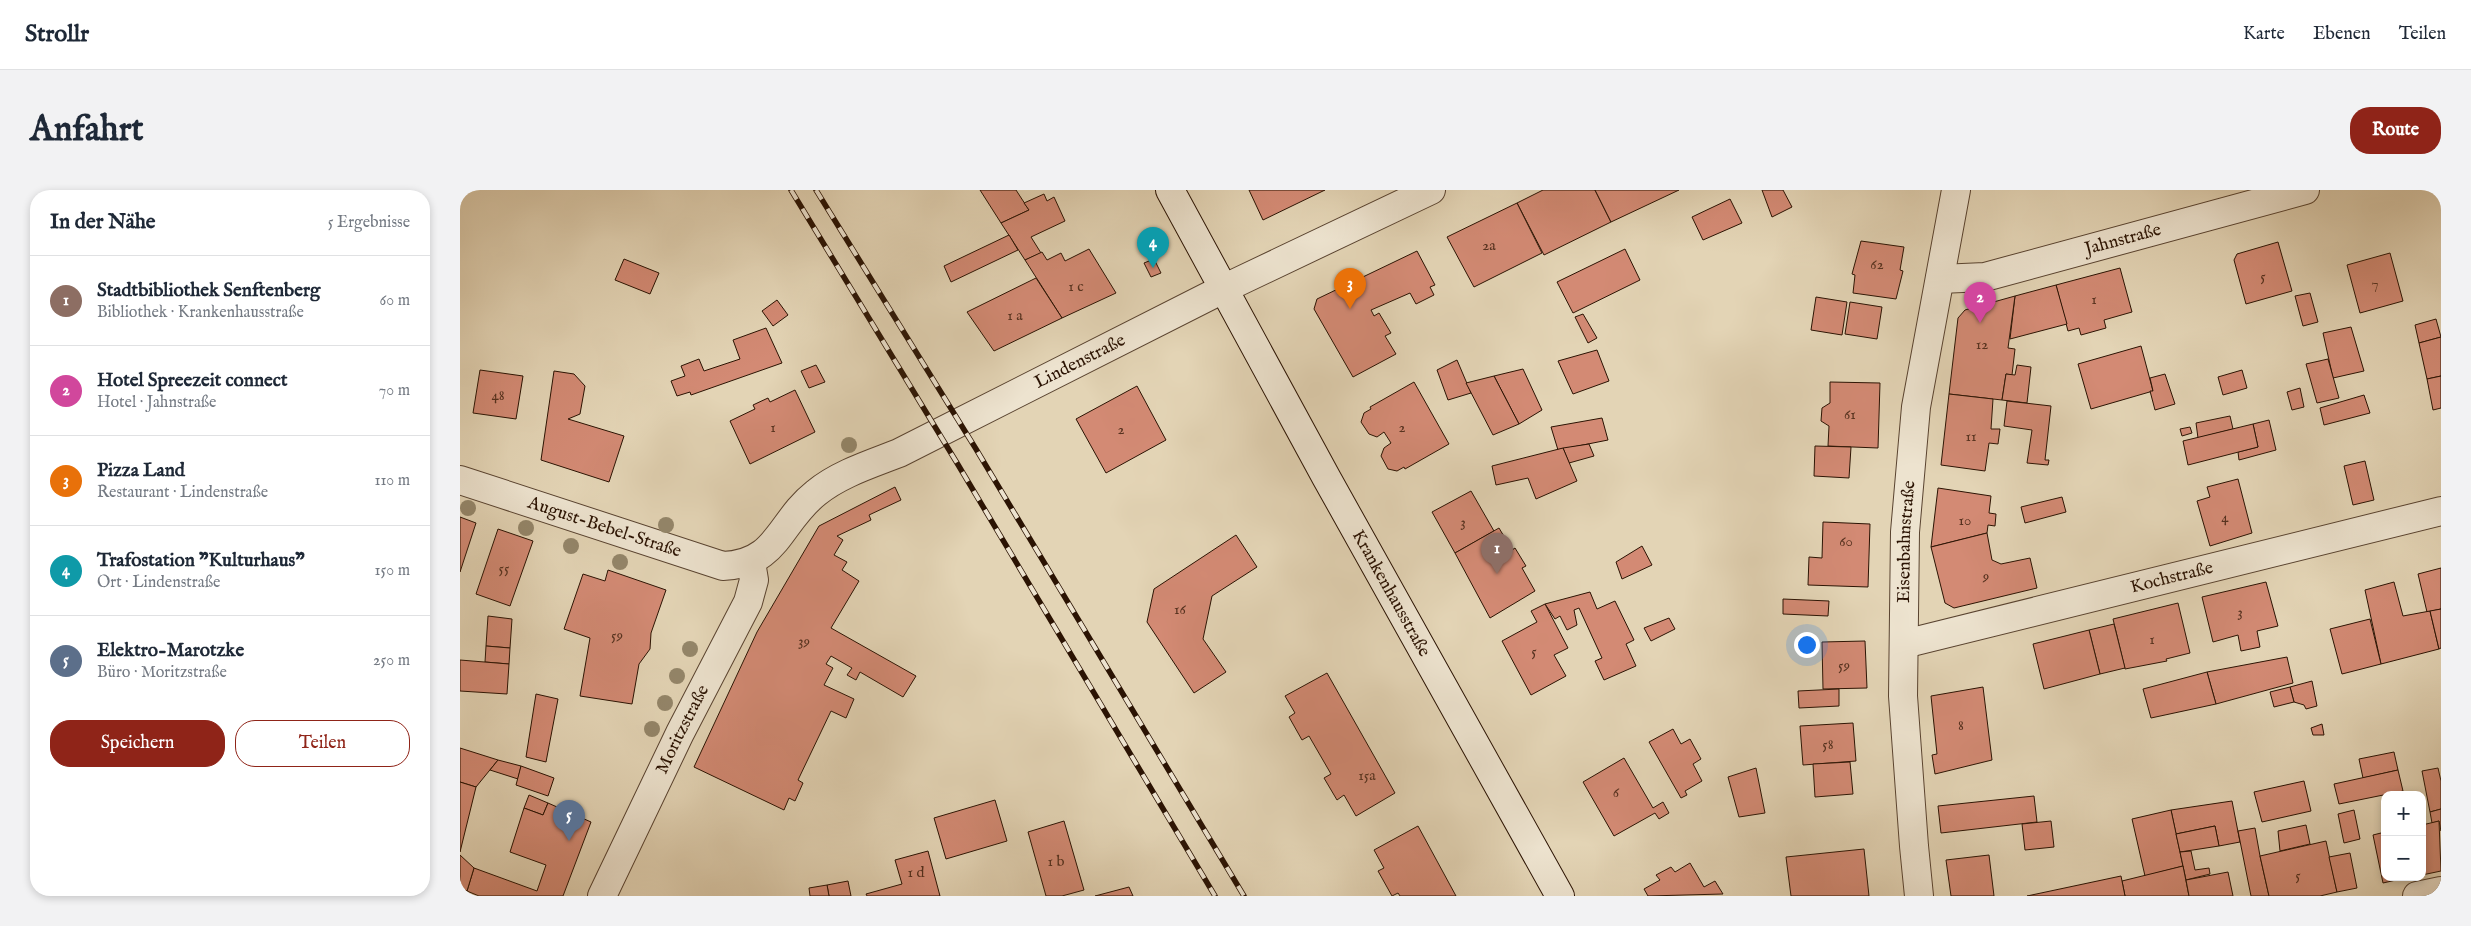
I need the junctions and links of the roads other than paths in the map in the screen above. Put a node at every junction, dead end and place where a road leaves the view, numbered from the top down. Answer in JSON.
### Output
{"nodes":[{"id":1,"x":1170,"y":190,"type":"edge"},
{"id":2,"x":1431,"y":190,"type":"edge"},
{"id":3,"x":1956,"y":190,"type":"edge"},
{"id":4,"x":2305,"y":190,"type":"edge"},
{"id":5,"x":1940,"y":279,"type":"junction"},
{"id":6,"x":1223,"y":289,"type":"junction"},
{"id":7,"x":460,"y":480,"type":"edge"},
{"id":8,"x":2441,"y":511,"type":"edge"},
{"id":9,"x":751,"y":562,"type":"junction"},
{"id":10,"x":1904,"y":644,"type":"junction"},
{"id":11,"x":2441,"y":891,"type":"edge"},
{"id":12,"x":602,"y":896,"type":"edge"},
{"id":13,"x":1560,"y":896,"type":"edge"},
{"id":14,"x":1920,"y":896,"type":"edge"},
{"id":15,"x":2417,"y":896,"type":"edge"}],
"edges":[{"from":1,"to":6,"type":"street","name":"Krankenhausstraße"},
{"from":2,"to":6,"type":"street","name":"Lindenstraße"},
{"from":3,"to":5,"type":"street","name":"Eisenbahnstraße"},
{"from":4,"to":5,"type":"street","name":"Jahnstraße"},
{"from":5,"to":10,"type":"street","name":"Eisenbahnstraße"},
{"from":6,"to":9,"type":"street","name":"Lindenstraße"},
{"from":6,"to":13,"type":"street","name":"Krankenhausstraße"},
{"from":7,"to":9,"type":"street","name":"August-Bebel-Straße"},
{"from":8,"to":10,"type":"street","name":"Kochstraße"},
{"from":9,"to":12,"type":"street","name":"Moritzstraße"},
{"from":10,"to":14,"type":"street","name":"Eisenbahnstraße"},
{"from":11,"to":15,"type":"street"}]}
